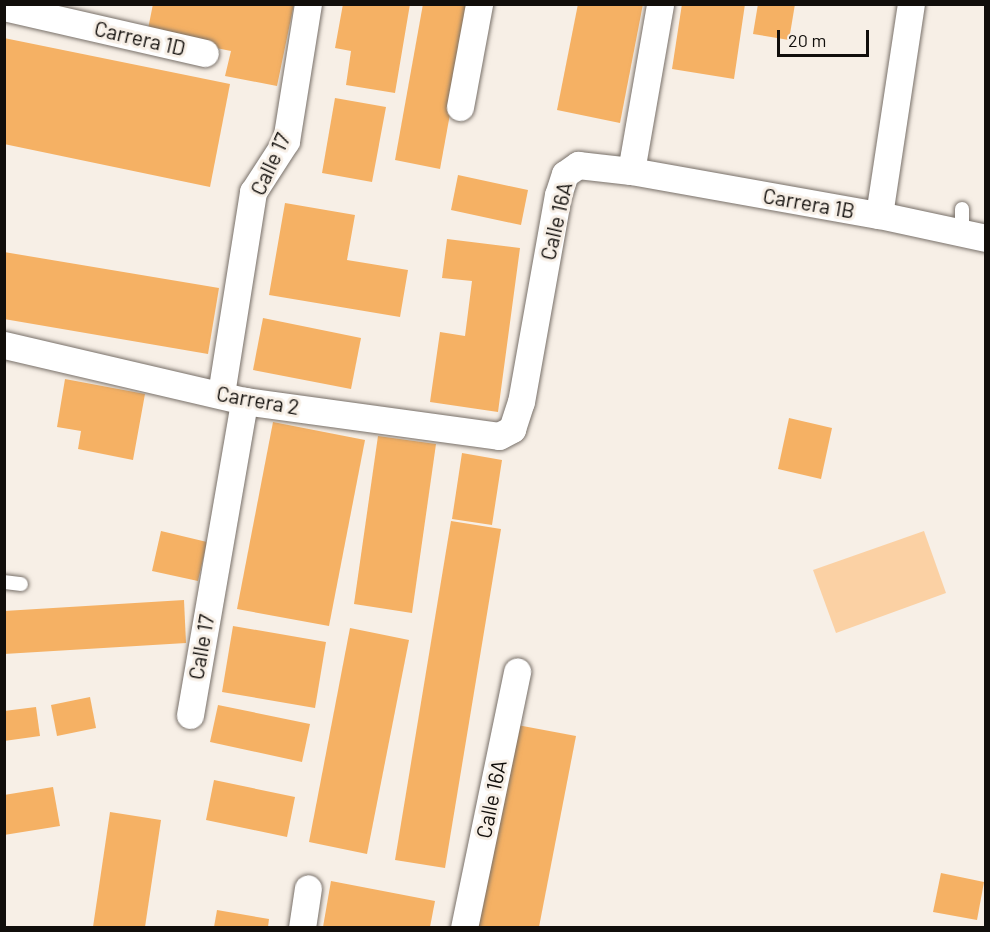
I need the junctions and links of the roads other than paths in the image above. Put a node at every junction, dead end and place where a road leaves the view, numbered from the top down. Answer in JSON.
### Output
{"nodes":[{"id":1,"x":308,"y":4,"type":"edge"},
{"id":2,"x":479,"y":4,"type":"edge"},
{"id":3,"x":660,"y":4,"type":"edge"},
{"id":4,"x":911,"y":4,"type":"edge"},
{"id":5,"x":19,"y":8,"type":"edge"},
{"id":6,"x":205,"y":53,"type":"dead end"},
{"id":7,"x":460,"y":107,"type":"dead end"},
{"id":8,"x":631,"y":171,"type":"junction"},
{"id":9,"x":879,"y":215,"type":"junction"},
{"id":10,"x":970,"y":227,"type":"edge"},
{"id":11,"x":4,"y":345,"type":"edge"},
{"id":12,"x":232,"y":398,"type":"junction"},
{"id":13,"x":512,"y":429,"type":"joint"},
{"id":14,"x":4,"y":582,"type":"edge"},
{"id":15,"x":21,"y":584,"type":"dead end"},
{"id":16,"x":518,"y":671,"type":"dead end"},
{"id":17,"x":190,"y":715,"type":"dead end"},
{"id":18,"x":308,"y":888,"type":"dead end"},
{"id":19,"x":302,"y":927,"type":"edge"},
{"id":20,"x":464,"y":927,"type":"edge"}],
"edges":[{"from":1,"to":12,"type":"street","name":"Calle 17"},
{"from":2,"to":7,"type":"street"},
{"from":3,"to":8,"type":"street"},
{"from":4,"to":9,"type":"street"},
{"from":5,"to":6,"type":"street","name":"Carrera 1D"},
{"from":8,"to":9,"type":"street","name":"Carrera 1B"},
{"from":8,"to":13,"type":"street","name":"Calle 16A"},
{"from":9,"to":10,"type":"street","name":"Carrera 1B"},
{"from":11,"to":12,"type":"street","name":"Carrera 2"},
{"from":12,"to":13,"type":"street","name":"Carrera 2"},
{"from":12,"to":17,"type":"street","name":"Calle 17"},
{"from":14,"to":15,"type":"lane"},
{"from":16,"to":20,"type":"street","name":"Calle 16A"},
{"from":18,"to":19,"type":"street"}]}
